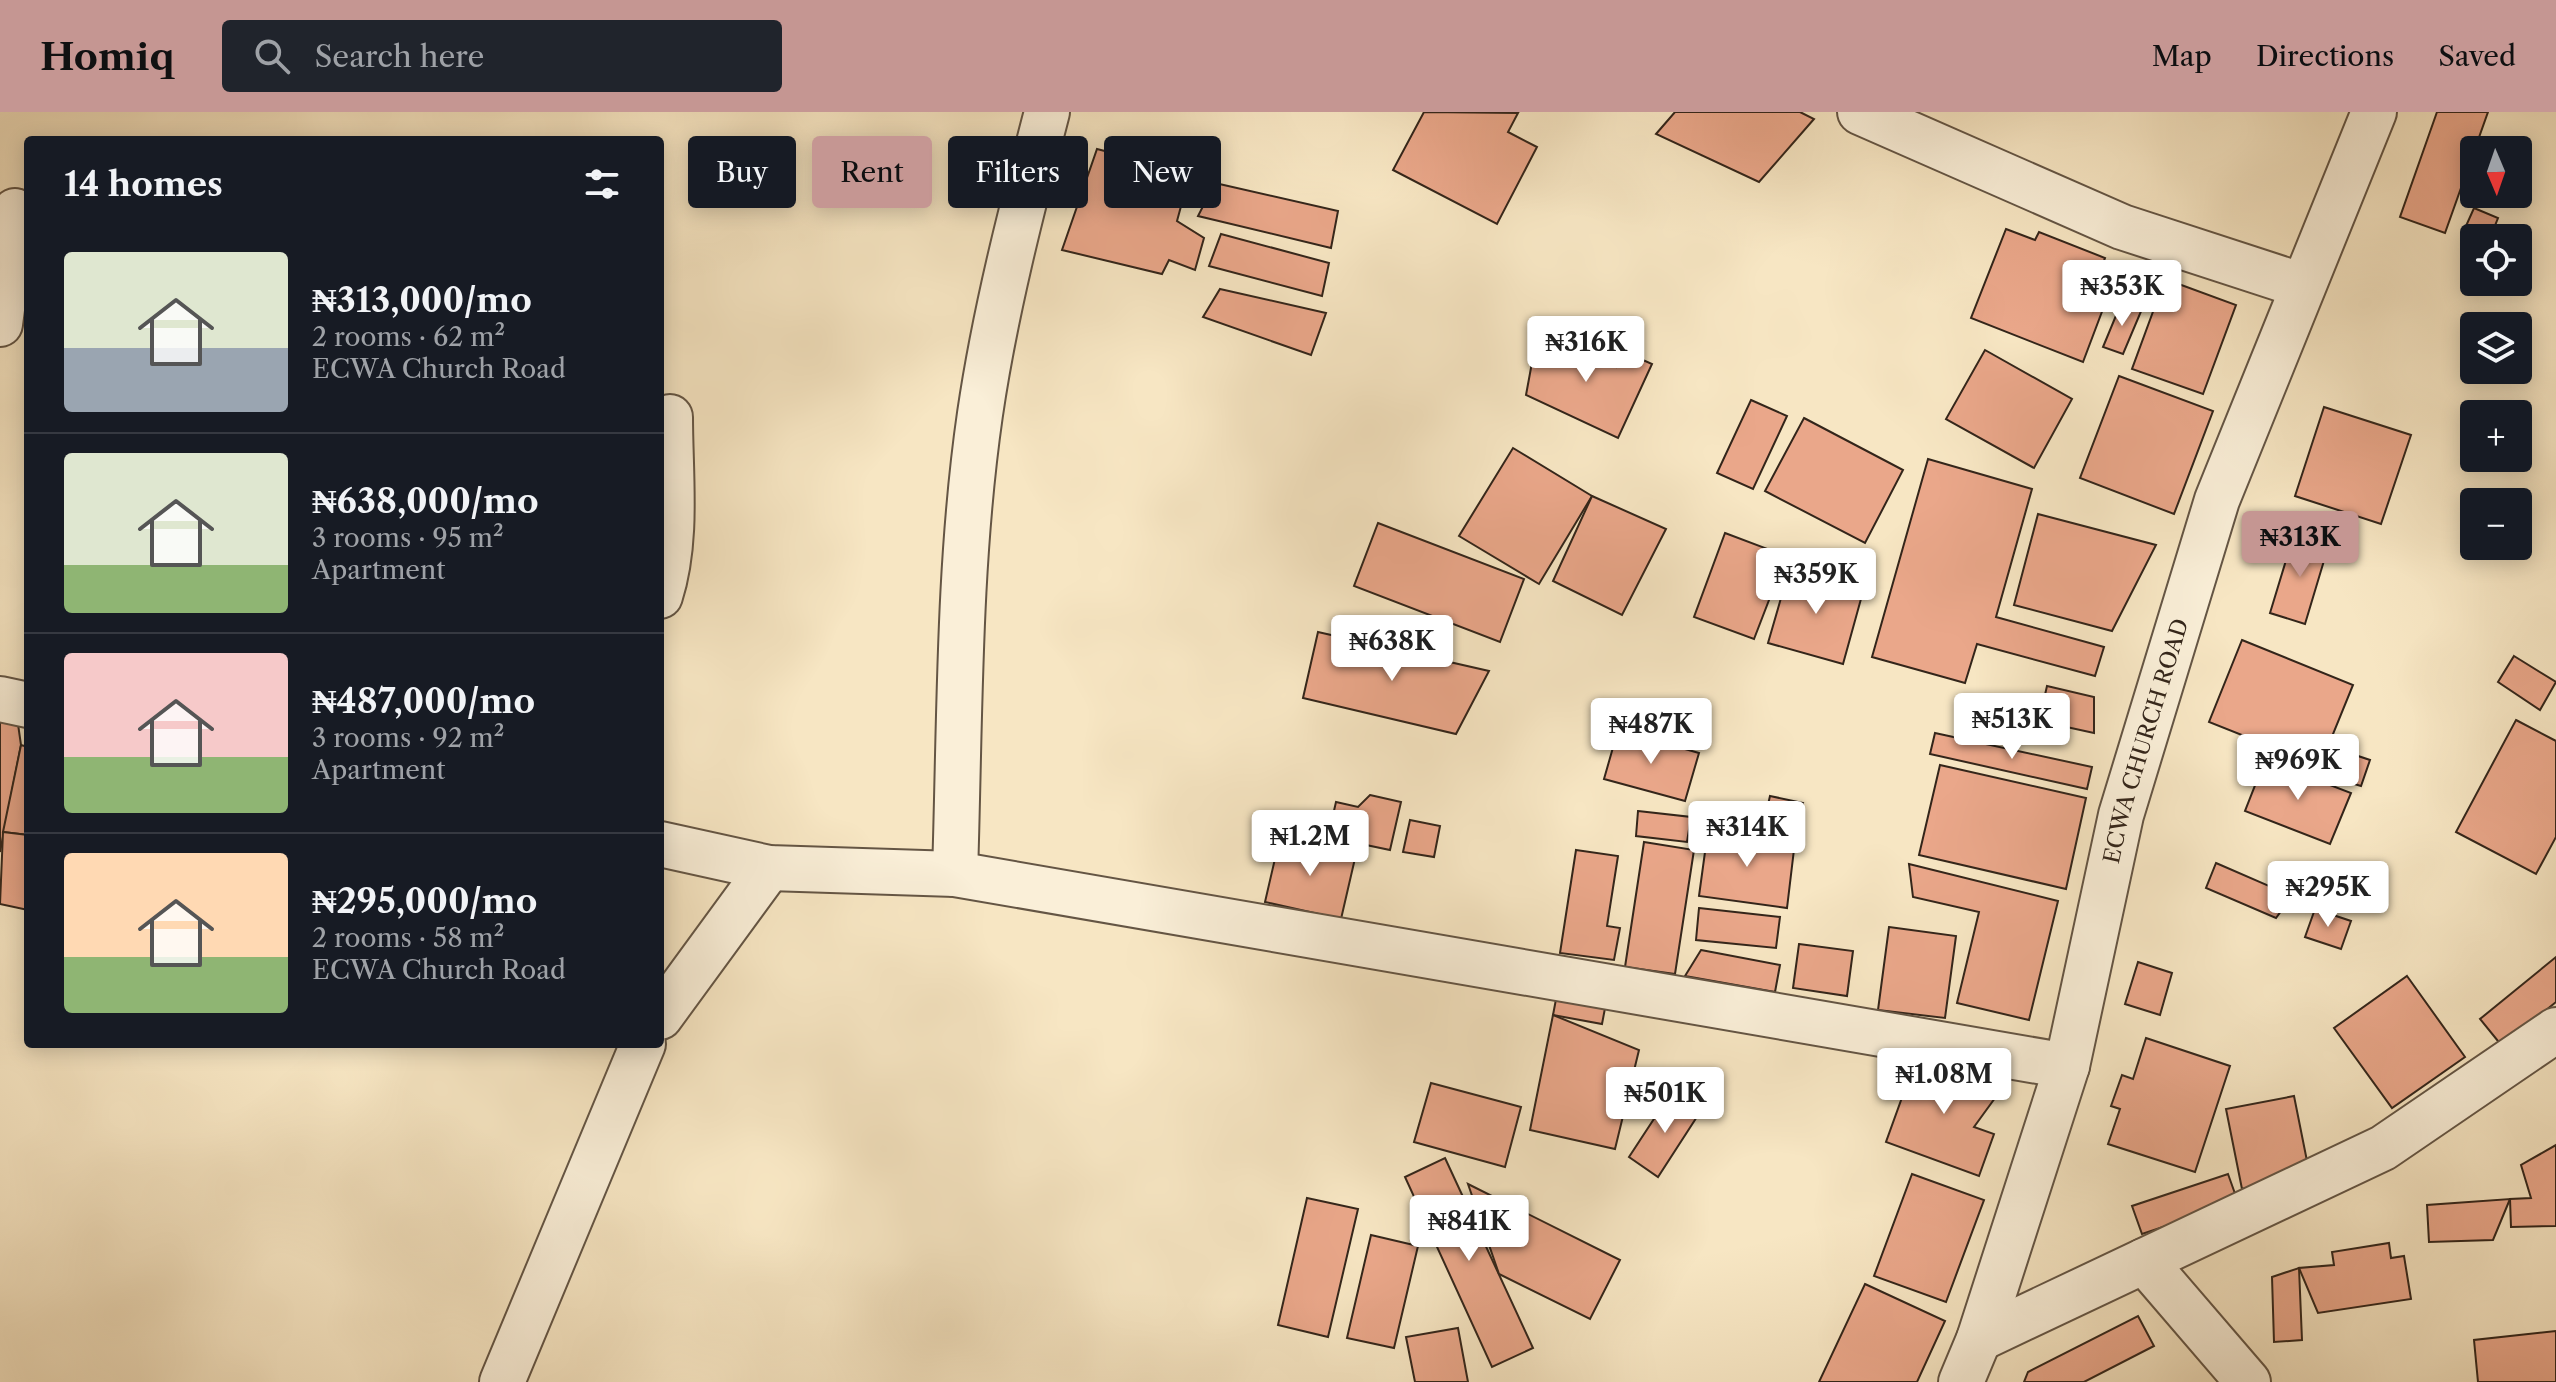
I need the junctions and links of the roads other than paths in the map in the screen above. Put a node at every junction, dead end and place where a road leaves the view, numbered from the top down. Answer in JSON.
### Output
{"nodes":[{"id":1,"x":1047,"y":112,"type":"edge"},
{"id":2,"x":1860,"y":112,"type":"edge"},
{"id":3,"x":2374,"y":112,"type":"edge"},
{"id":4,"x":15,"y":211,"type":"dead end"},
{"id":5,"x":2303,"y":286,"type":"junction"},
{"id":6,"x":0,"y":324,"type":"edge"},
{"id":7,"x":670,"y":417,"type":"dead end"},
{"id":8,"x":664,"y":585,"type":"edge"},
{"id":9,"x":0,"y":699,"type":"edge"},
{"id":10,"x":24,"y":704,"type":"edge"},
{"id":11,"x":664,"y":845,"type":"edge"},
{"id":12,"x":769,"y":868,"type":"junction"},
{"id":13,"x":955,"y":874,"type":"junction"},
{"id":14,"x":664,"y":1012,"type":"edge"},
{"id":15,"x":2556,"y":1030,"type":"edge"},
{"id":16,"x":641,"y":1048,"type":"edge"},
{"id":17,"x":2067,"y":1066,"type":"junction"},
{"id":18,"x":2144,"y":1261,"type":"junction"},
{"id":19,"x":1979,"y":1339,"type":"junction"},
{"id":20,"x":502,"y":1382,"type":"edge"},
{"id":21,"x":1961,"y":1382,"type":"edge"},
{"id":22,"x":2248,"y":1382,"type":"edge"}],
"edges":[{"from":1,"to":13,"type":"street"},
{"from":2,"to":5,"type":"street"},
{"from":3,"to":5,"type":"street","name":"ECWA CHURCH ROAD"},
{"from":4,"to":6,"type":"street"},
{"from":5,"to":17,"type":"street","name":"ECWA CHURCH ROAD"},
{"from":7,"to":8,"type":"street"},
{"from":9,"to":10,"type":"street"},
{"from":11,"to":12,"type":"street"},
{"from":12,"to":13,"type":"street"},
{"from":12,"to":14,"type":"street"},
{"from":13,"to":17,"type":"street"},
{"from":15,"to":18,"type":"street"},
{"from":16,"to":20,"type":"street"},
{"from":17,"to":19,"type":"street","name":"ECWA CHURCH ROAD"},
{"from":18,"to":19,"type":"street"},
{"from":18,"to":22,"type":"street"},
{"from":19,"to":21,"type":"street","name":"ECWA CHURCH ROAD"}]}
